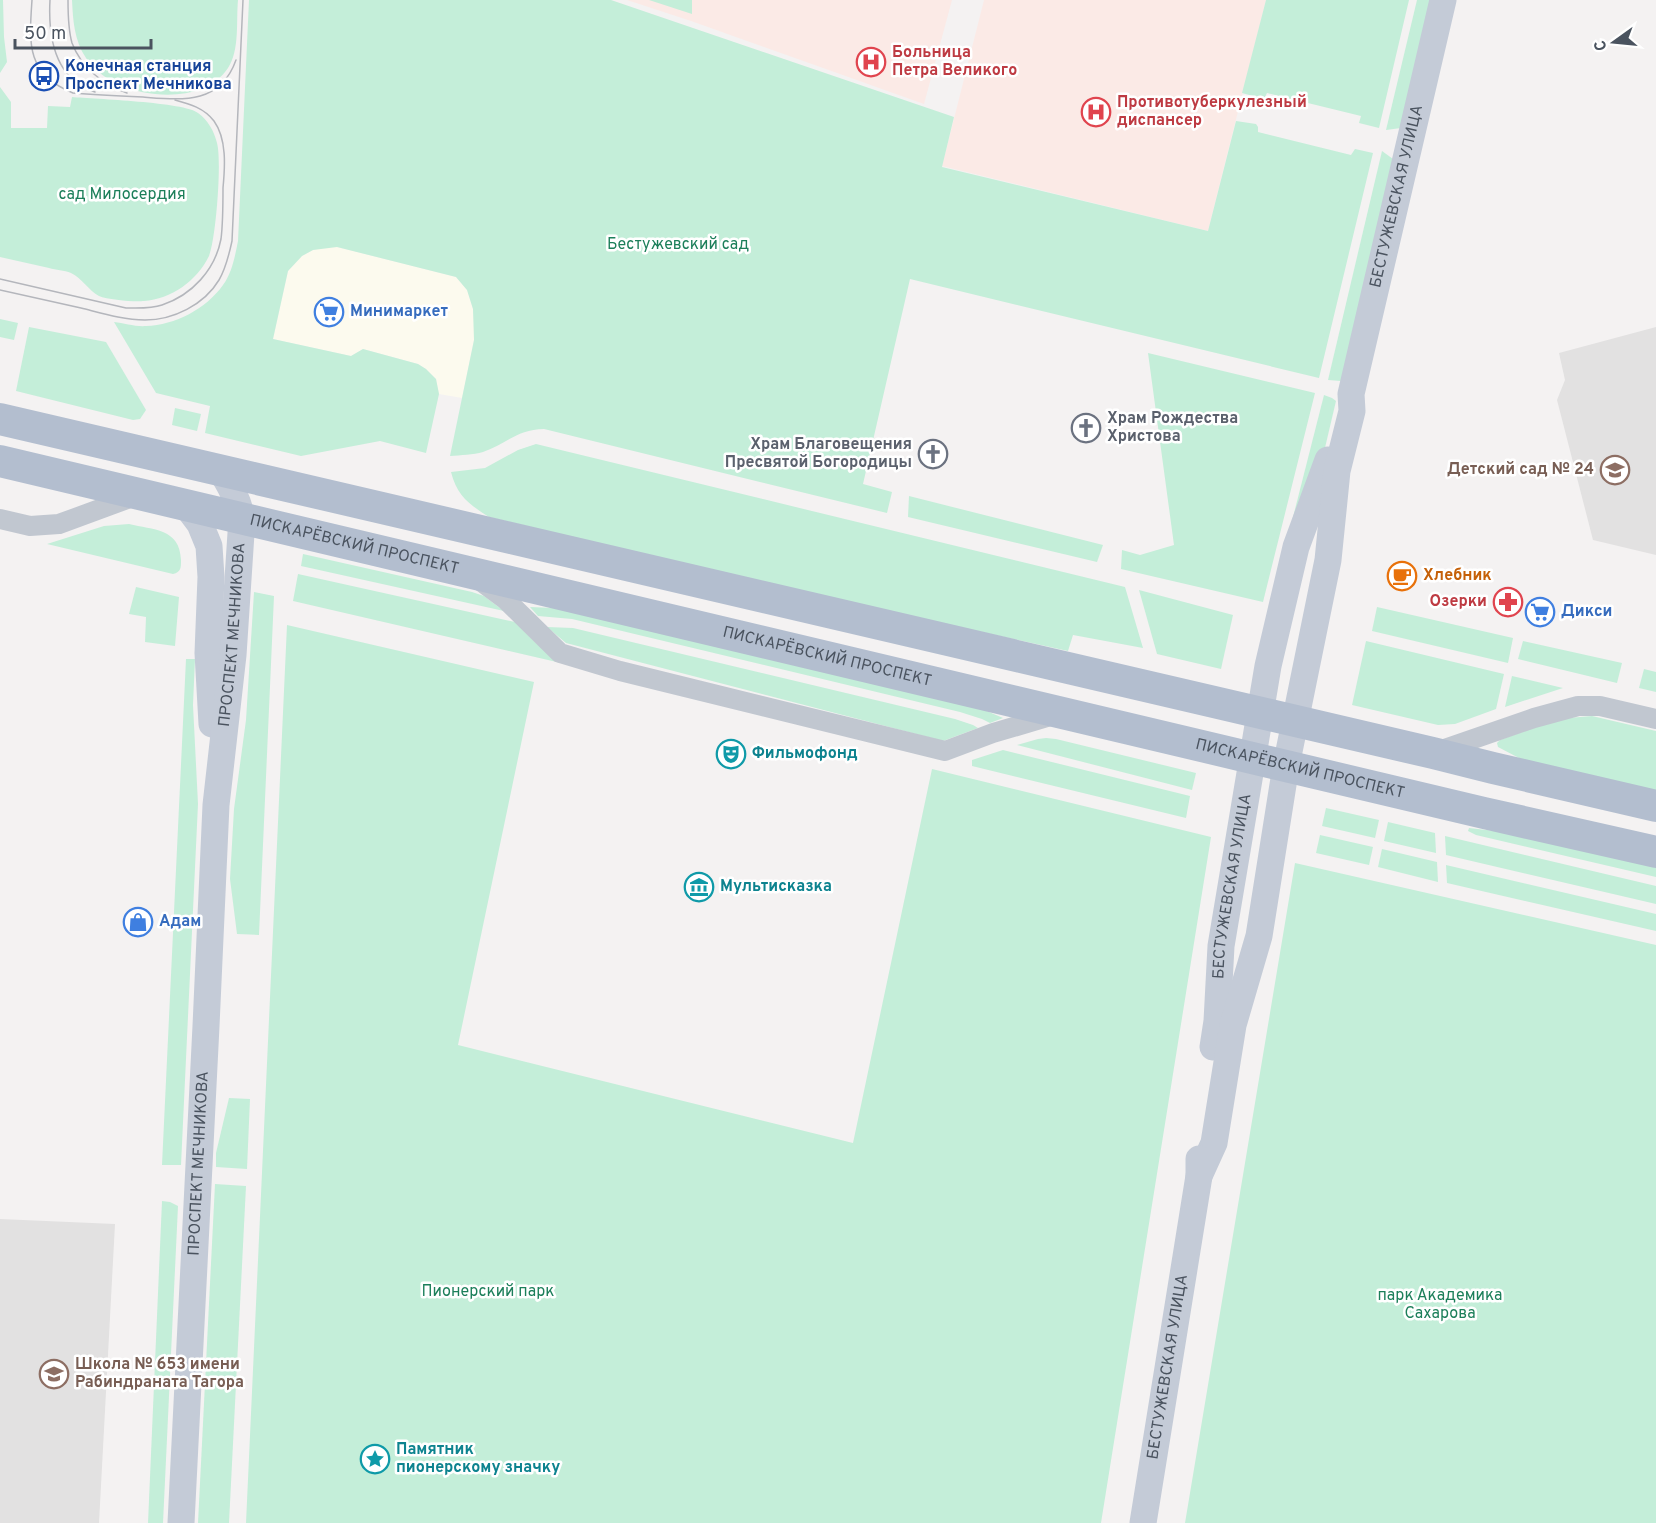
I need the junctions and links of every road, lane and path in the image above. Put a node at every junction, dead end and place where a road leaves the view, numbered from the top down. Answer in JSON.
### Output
{"nodes":[{"id":1,"x":1443,"y":0,"type":"edge"},
{"id":2,"x":1351,"y":394,"type":"junction"},
{"id":3,"x":0,"y":419,"type":"edge"},
{"id":4,"x":0,"y":461,"type":"edge"},
{"id":5,"x":221,"y":471,"type":"junction"},
{"id":6,"x":141,"y":494,"type":"junction"},
{"id":7,"x":185,"y":504,"type":"junction"},
{"id":8,"x":242,"y":518,"type":"junction"},
{"id":9,"x":0,"y":519,"type":"edge"},
{"id":10,"x":467,"y":571,"type":"junction"},
{"id":11,"x":1061,"y":712,"type":"junction"},
{"id":12,"x":1260,"y":712,"type":"junction"},
{"id":13,"x":1656,"y":719,"type":"edge"},
{"id":14,"x":1295,"y":720,"type":"junction"},
{"id":15,"x":1433,"y":753,"type":"junction"},
{"id":16,"x":1252,"y":758,"type":"junction"},
{"id":17,"x":1286,"y":766,"type":"junction"},
{"id":18,"x":216,"y":805,"type":"junction"},
{"id":19,"x":1656,"y":806,"type":"edge"},
{"id":20,"x":1656,"y":852,"type":"edge"},
{"id":21,"x":1199,"y":1176,"type":"junction"},
{"id":22,"x":181,"y":1523,"type":"edge"},
{"id":23,"x":1143,"y":1523,"type":"edge"}],
"edges":[{"from":1,"to":2,"type":"street","name":"БЕСТУЖЕВСКАЯ УЛИЦА"},
{"from":2,"to":12,"type":"street","name":"БЕСТУЖЕВСКАЯ УЛИЦА"},
{"from":2,"to":14,"type":"street","name":"БЕСТУЖЕВСКАЯ УЛИЦА"},
{"from":3,"to":5,"type":"main road"},
{"from":4,"to":6,"type":"main road","name":"ПИСКАРЁВСКИЙ ПРОСПЕКТ"},
{"from":5,"to":8,"type":"street","name":"ПРОСПЕКТ МЕЧНИКОВА"},
{"from":5,"to":12,"type":"main road"},
{"from":6,"to":7,"type":"main road","name":"ПИСКАРЁВСКИЙ ПРОСПЕКТ"},
{"from":6,"to":9,"type":"street"},
{"from":7,"to":8,"type":"main road","name":"ПИСКАРЁВСКИЙ ПРОСПЕКТ"},
{"from":7,"to":18,"type":"street","name":"ПРОСПЕКТ МЕЧНИКОВА"},
{"from":8,"to":10,"type":"main road","name":"ПИСКАРЁВСКИЙ ПРОСПЕКТ"},
{"from":8,"to":18,"type":"street","name":"ПРОСПЕКТ МЕЧНИКОВА"},
{"from":10,"to":11,"type":"main road","name":"ПИСКАРЁВСКИЙ ПРОСПЕКТ"},
{"from":10,"to":11,"type":"street"},
{"from":11,"to":16,"type":"main road","name":"ПИСКАРЁВСКИЙ ПРОСПЕКТ"},
{"from":12,"to":14,"type":"main road"},
{"from":12,"to":16,"type":"street","name":"БЕСТУЖЕВСКАЯ УЛИЦА"},
{"from":13,"to":15,"type":"street"},
{"from":14,"to":15,"type":"main road"},
{"from":14,"to":17,"type":"street","name":"БЕСТУЖЕВСКАЯ УЛИЦА"},
{"from":15,"to":19,"type":"main road"},
{"from":16,"to":17,"type":"main road","name":"ПИСКАРЁВСКИЙ ПРОСПЕКТ"},
{"from":16,"to":21,"type":"street","name":"БЕСТУЖЕВСКАЯ УЛИЦА"},
{"from":17,"to":20,"type":"main road","name":"ПИСКАРЁВСКИЙ ПРОСПЕКТ"},
{"from":17,"to":21,"type":"street","name":"БЕСТУЖЕВСКАЯ УЛИЦА"},
{"from":18,"to":22,"type":"street","name":"ПРОСПЕКТ МЕЧНИКОВА"},
{"from":21,"to":23,"type":"street","name":"БЕСТУЖЕВСКАЯ УЛИЦА"}]}
